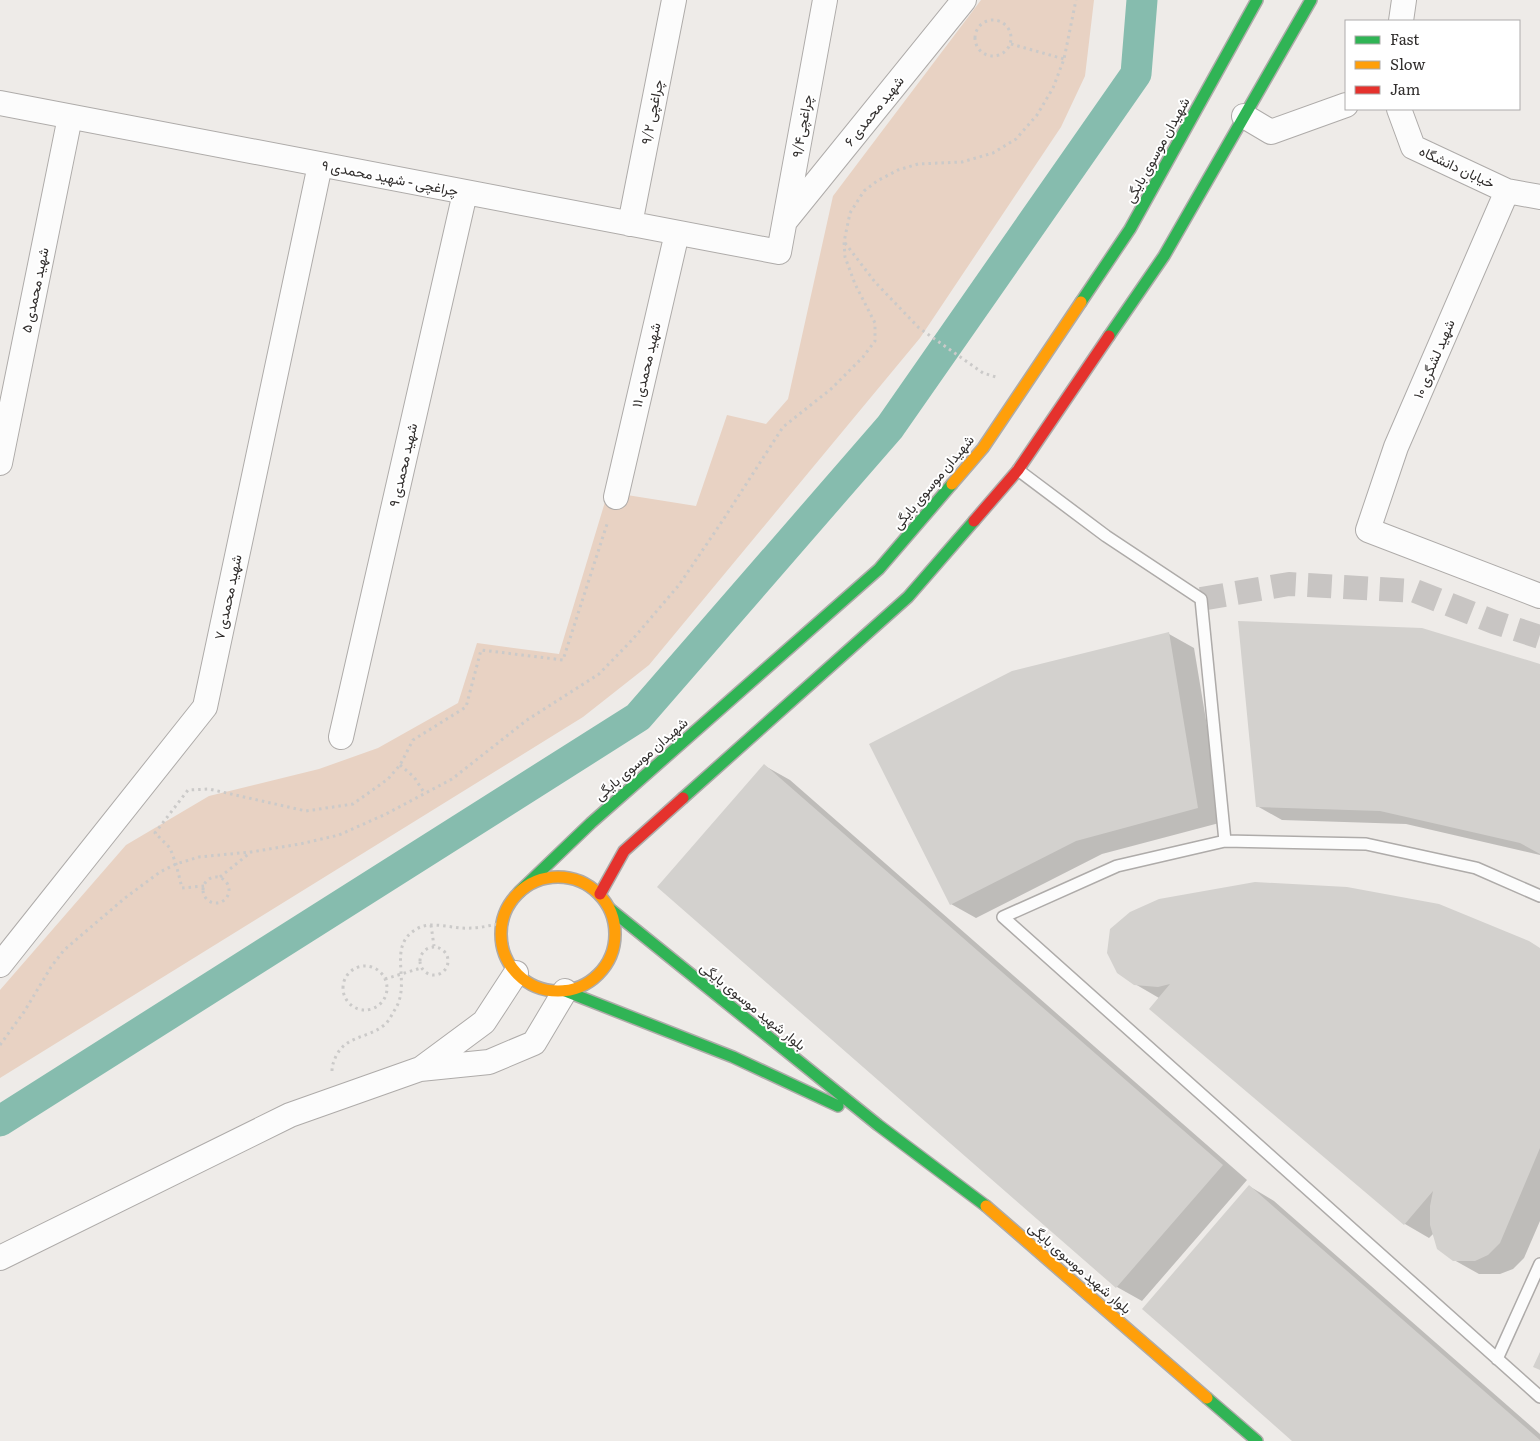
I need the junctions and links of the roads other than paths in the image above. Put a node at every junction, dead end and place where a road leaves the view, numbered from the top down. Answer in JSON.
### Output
{"nodes":[{"id":1,"x":674,"y":0,"type":"edge"},
{"id":2,"x":825,"y":0,"type":"edge"},
{"id":3,"x":964,"y":0,"type":"edge"},
{"id":4,"x":1257,"y":0,"type":"edge"},
{"id":5,"x":1311,"y":0,"type":"edge"},
{"id":6,"x":1404,"y":0,"type":"edge"},
{"id":7,"x":1401,"y":20,"type":"edge"},
{"id":8,"x":0,"y":103,"type":"edge"},
{"id":9,"x":1345,"y":104,"type":"edge"},
{"id":10,"x":1399,"y":110,"type":"edge"},
{"id":11,"x":1244,"y":116,"type":"junction"},
{"id":12,"x":70,"y":117,"type":"junction"},
{"id":13,"x":320,"y":165,"type":"junction"},
{"id":14,"x":1507,"y":190,"type":"junction"},
{"id":15,"x":465,"y":193,"type":"junction"},
{"id":16,"x":1540,"y":197,"type":"edge"},
{"id":17,"x":784,"y":222,"type":"junction"},
{"id":18,"x":630,"y":224,"type":"junction"},
{"id":19,"x":677,"y":233,"type":"junction"},
{"id":20,"x":779,"y":252,"type":"joint"},
{"id":21,"x":0,"y":463,"type":"edge"},
{"id":22,"x":1018,"y":470,"type":"junction"},
{"id":23,"x":616,"y":497,"type":"road end"},
{"id":24,"x":1540,"y":596,"type":"edge"},
{"id":25,"x":341,"y":737,"type":"dead end"},
{"id":26,"x":1225,"y":841,"type":"junction"},
{"id":27,"x":519,"y":892,"type":"junction"},
{"id":28,"x":600,"y":894,"type":"junction"},
{"id":29,"x":1540,"y":896,"type":"edge"},
{"id":30,"x":610,"y":909,"type":"junction"},
{"id":31,"x":0,"y":965,"type":"edge"},
{"id":32,"x":516,"y":973,"type":"junction"},
{"id":33,"x":565,"y":991,"type":"junction"},
{"id":34,"x":420,"y":1069,"type":"junction"},
{"id":35,"x":878,"y":1125,"type":"junction"},
{"id":36,"x":0,"y":1258,"type":"edge"},
{"id":37,"x":1540,"y":1264,"type":"edge"},
{"id":38,"x":1497,"y":1359,"type":"junction"},
{"id":39,"x":1540,"y":1397,"type":"edge"},
{"id":40,"x":1257,"y":1441,"type":"edge"}],
"edges":[{"from":1,"to":18,"type":"street","name":"۹/۲ چراغچی"},
{"from":2,"to":17,"type":"street","name":"۹/۴چراغچی"},
{"from":3,"to":17,"type":"street","name":"شهید محمدی ۶"},
{"from":4,"to":27,"type":"street","name":"شهیدان موسوی بایگی"},
{"from":5,"to":11,"type":"street"},
{"from":6,"to":7,"type":"street"},
{"from":8,"to":12,"type":"street","name":"۹ چراغچی - شهید محمدی"},
{"from":9,"to":11,"type":"street"},
{"from":10,"to":14,"type":"street","name":"خیابان دانشگاه"},
{"from":11,"to":22,"type":"street"},
{"from":12,"to":13,"type":"street","name":"۹ چراغچی - شهید محمدی"},
{"from":12,"to":21,"type":"street","name":"شهید محمدی ۵"},
{"from":13,"to":15,"type":"street","name":"۹ چراغچی - شهید محمدی"},
{"from":13,"to":31,"type":"street","name":"شهید محمدی ۷"},
{"from":14,"to":16,"type":"street","name":"خیابان دانشگاه"},
{"from":14,"to":24,"type":"street","name":"شهید لشگری ۱۰"},
{"from":15,"to":18,"type":"street","name":"۹ چراغچی - شهید محمدی"},
{"from":15,"to":25,"type":"street","name":"شهید محمدی ۹"},
{"from":17,"to":20,"type":"street","name":"۹/۴چراغچی"},
{"from":18,"to":19,"type":"street","name":"۹ چراغچی - شهید محمدی"},
{"from":19,"to":20,"type":"street","name":"۹ چراغچی - شهید محمدی"},
{"from":19,"to":23,"type":"street","name":"شهید محمدی ۱۱"},
{"from":22,"to":26,"type":"lane"},
{"from":22,"to":28,"type":"street"},
{"from":26,"to":29,"type":"lane"},
{"from":26,"to":38,"type":"lane"},
{"from":27,"to":28,"type":"street"},
{"from":27,"to":32,"type":"street"},
{"from":28,"to":30,"type":"street"},
{"from":30,"to":33,"type":"street"},
{"from":30,"to":35,"type":"street","name":"بلوار شهید موسوی بایگی"},
{"from":32,"to":33,"type":"street"},
{"from":32,"to":34,"type":"street"},
{"from":33,"to":34,"type":"street"},
{"from":33,"to":35,"type":"street","name":"بلوار شهید موسوی بایگی"},
{"from":34,"to":36,"type":"street"},
{"from":35,"to":40,"type":"street","name":"بلوار شهید موسوی بایگی"},
{"from":37,"to":38,"type":"lane"},
{"from":38,"to":39,"type":"lane"}]}
